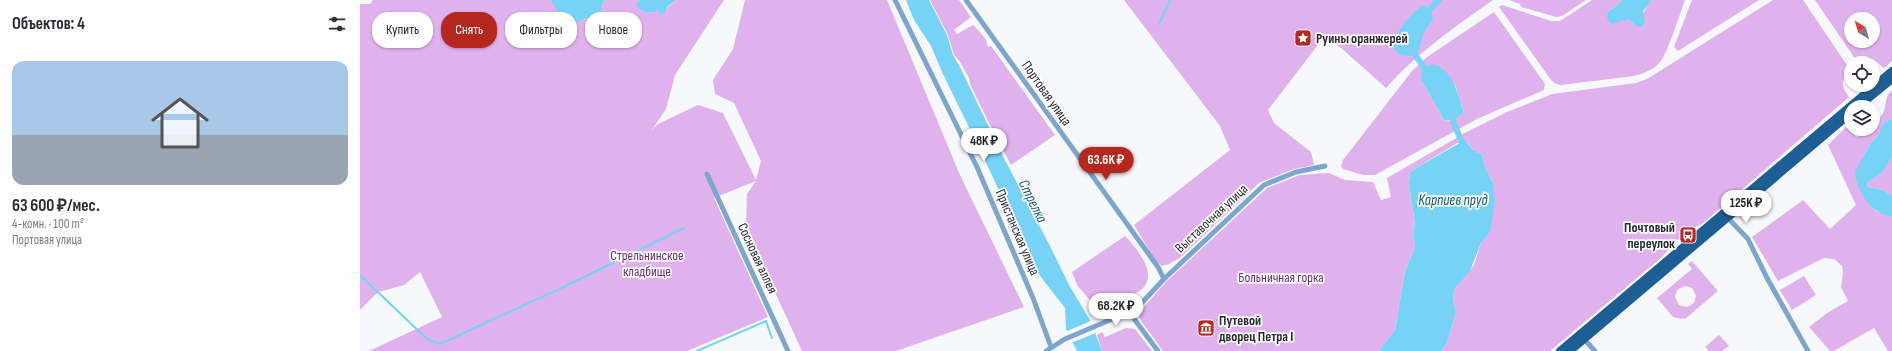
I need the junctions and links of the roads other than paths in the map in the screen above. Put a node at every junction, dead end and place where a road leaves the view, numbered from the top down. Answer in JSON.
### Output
{"nodes":[{"id":1,"x":894,"y":0,"type":"edge"},
{"id":2,"x":966,"y":0,"type":"edge"},
{"id":3,"x":1892,"y":71,"type":"edge"},
{"id":4,"x":1892,"y":79,"type":"edge"},
{"id":5,"x":1866,"y":100,"type":"edge"},
{"id":6,"x":1844,"y":119,"type":"edge"},
{"id":7,"x":1325,"y":166,"type":"dead end"},
{"id":8,"x":707,"y":174,"type":"dead end"},
{"id":9,"x":1726,"y":215,"type":"junction"},
{"id":10,"x":1164,"y":279,"type":"junction"},
{"id":11,"x":1129,"y":312,"type":"junction"},
{"id":12,"x":1582,"y":336,"type":"junction"},
{"id":13,"x":1051,"y":347,"type":"junction"},
{"id":14,"x":788,"y":351,"type":"edge"},
{"id":15,"x":1046,"y":351,"type":"edge"},
{"id":16,"x":1158,"y":351,"type":"edge"},
{"id":17,"x":1560,"y":351,"type":"edge"},
{"id":18,"x":1570,"y":351,"type":"edge"},
{"id":19,"x":1595,"y":351,"type":"edge"},
{"id":20,"x":1808,"y":351,"type":"edge"}],
"edges":[{"from":1,"to":13,"type":"street","name":"Пристанская улица"},
{"from":2,"to":10,"type":"street","name":"Портовая улица"},
{"from":3,"to":9,"type":"main road"},
{"from":4,"to":5,"type":"main road"},
{"from":6,"to":9,"type":"main road"},
{"from":7,"to":10,"type":"street","name":"Выставочная улица"},
{"from":8,"to":14,"type":"street","name":"Сосновая аллея"},
{"from":9,"to":12,"type":"main road"},
{"from":9,"to":20,"type":"street"},
{"from":10,"to":11,"type":"street","name":"Выставочная улица"},
{"from":11,"to":13,"type":"street","name":"Выставочная улица"},
{"from":11,"to":16,"type":"street"},
{"from":12,"to":17,"type":"main road"},
{"from":12,"to":18,"type":"main road"},
{"from":12,"to":19,"type":"street"},
{"from":13,"to":15,"type":"street","name":"Выставочная улица"}]}
